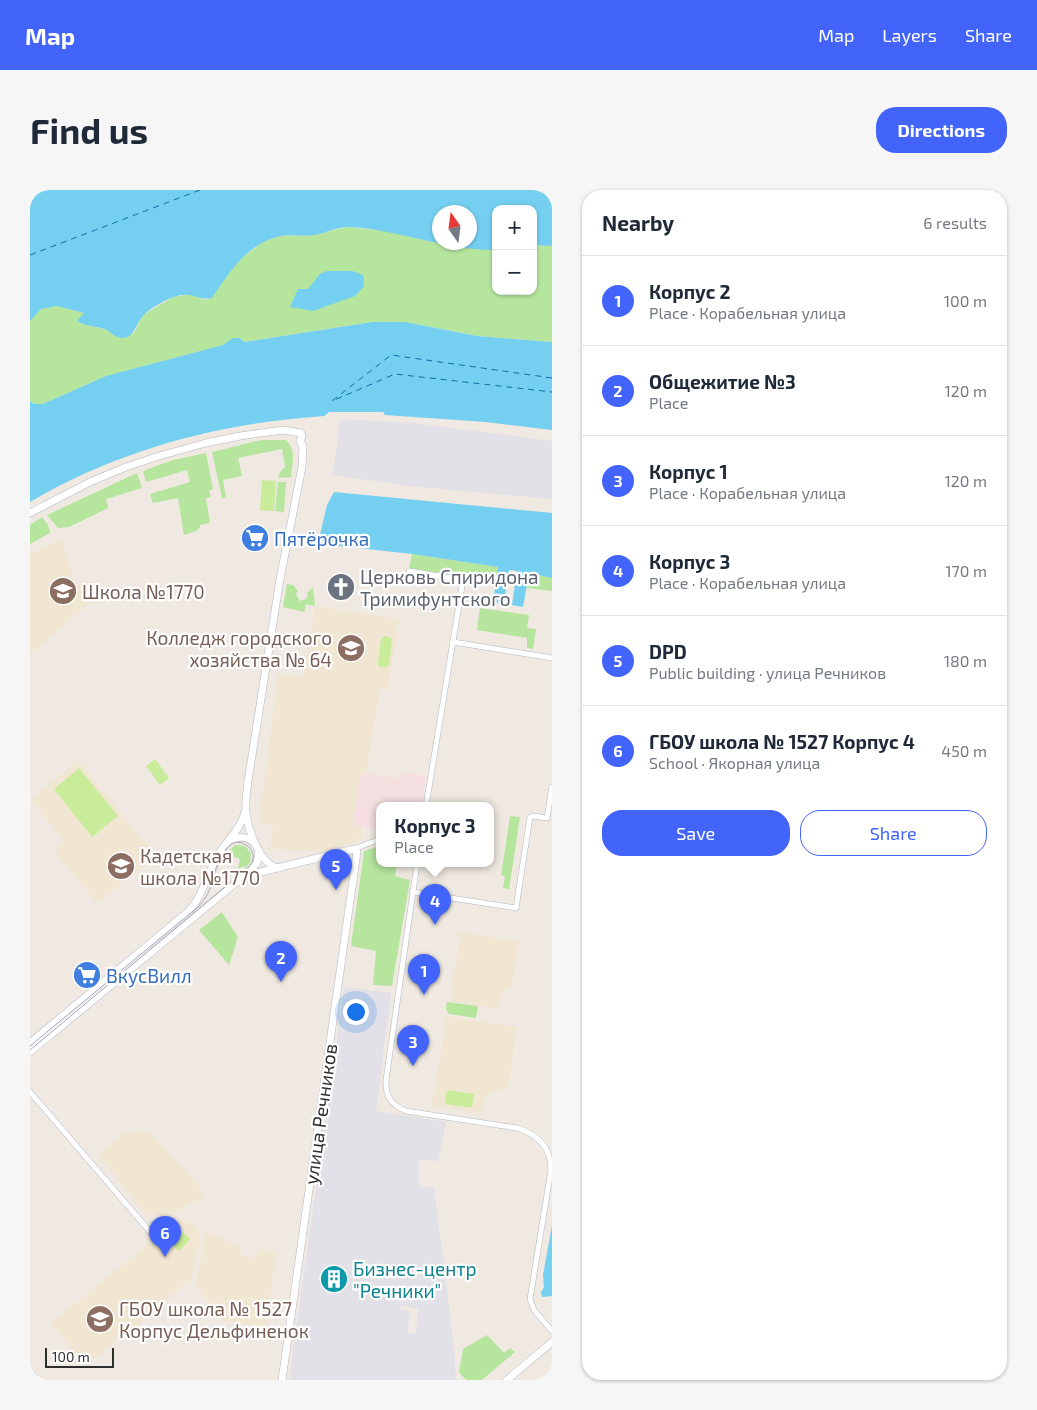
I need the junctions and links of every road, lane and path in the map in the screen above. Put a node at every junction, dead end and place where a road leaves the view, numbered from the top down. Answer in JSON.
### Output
{"nodes":[{"id":1,"x":30,"y":513,"type":"edge"},
{"id":2,"x":409,"y":571,"type":"dead end"},
{"id":3,"x":453,"y":642,"type":"junction"},
{"id":4,"x":552,"y":658,"type":"edge"},
{"id":5,"x":552,"y":788,"type":"edge"},
{"id":6,"x":427,"y":802,"type":"edge"},
{"id":7,"x":246,"y":807,"type":"junction"},
{"id":8,"x":376,"y":841,"type":"edge"},
{"id":9,"x":227,"y":843,"type":"junction"},
{"id":10,"x":258,"y":848,"type":"junction"},
{"id":11,"x":354,"y":849,"type":"junction"},
{"id":12,"x":416,"y":867,"type":"edge"},
{"id":13,"x":279,"y":868,"type":"junction"},
{"id":14,"x":235,"y":883,"type":"junction"},
{"id":15,"x":412,"y":892,"type":"junction"},
{"id":16,"x":199,"y":898,"type":"junction"},
{"id":17,"x":208,"y":904,"type":"junction"},
{"id":18,"x":30,"y":1043,"type":"edge"},
{"id":19,"x":30,"y":1052,"type":"edge"},
{"id":20,"x":30,"y":1092,"type":"edge"},
{"id":21,"x":152,"y":1234,"type":"dead end"},
{"id":22,"x":552,"y":1330,"type":"edge"},
{"id":23,"x":552,"y":1342,"type":"edge"},
{"id":24,"x":30,"y":1373,"type":"edge"},
{"id":25,"x":36,"y":1380,"type":"edge"},
{"id":26,"x":282,"y":1380,"type":"edge"},
{"id":27,"x":507,"y":1380,"type":"edge"}],
"edges":[{"from":1,"to":7,"type":"street"},
{"from":2,"to":3,"type":"street"},
{"from":3,"to":4,"type":"street"},
{"from":3,"to":6,"type":"street"},
{"from":5,"to":15,"type":"street"},
{"from":7,"to":9,"type":"street"},
{"from":7,"to":10,"type":"street"},
{"from":8,"to":11,"type":"street"},
{"from":9,"to":10,"type":"street"},
{"from":9,"to":16,"type":"street"},
{"from":10,"to":13,"type":"street"},
{"from":10,"to":14,"type":"street"},
{"from":11,"to":13,"type":"street"},
{"from":11,"to":26,"type":"street","name":"улица Речников"},
{"from":12,"to":15,"type":"street"},
{"from":13,"to":14,"type":"street"},
{"from":14,"to":17,"type":"street"},
{"from":15,"to":22,"type":"street"},
{"from":16,"to":17,"type":"street"},
{"from":16,"to":18,"type":"street"},
{"from":17,"to":19,"type":"street"},
{"from":20,"to":21,"type":"street"},
{"from":23,"to":27,"type":"street"},
{"from":24,"to":25,"type":"street"}]}
